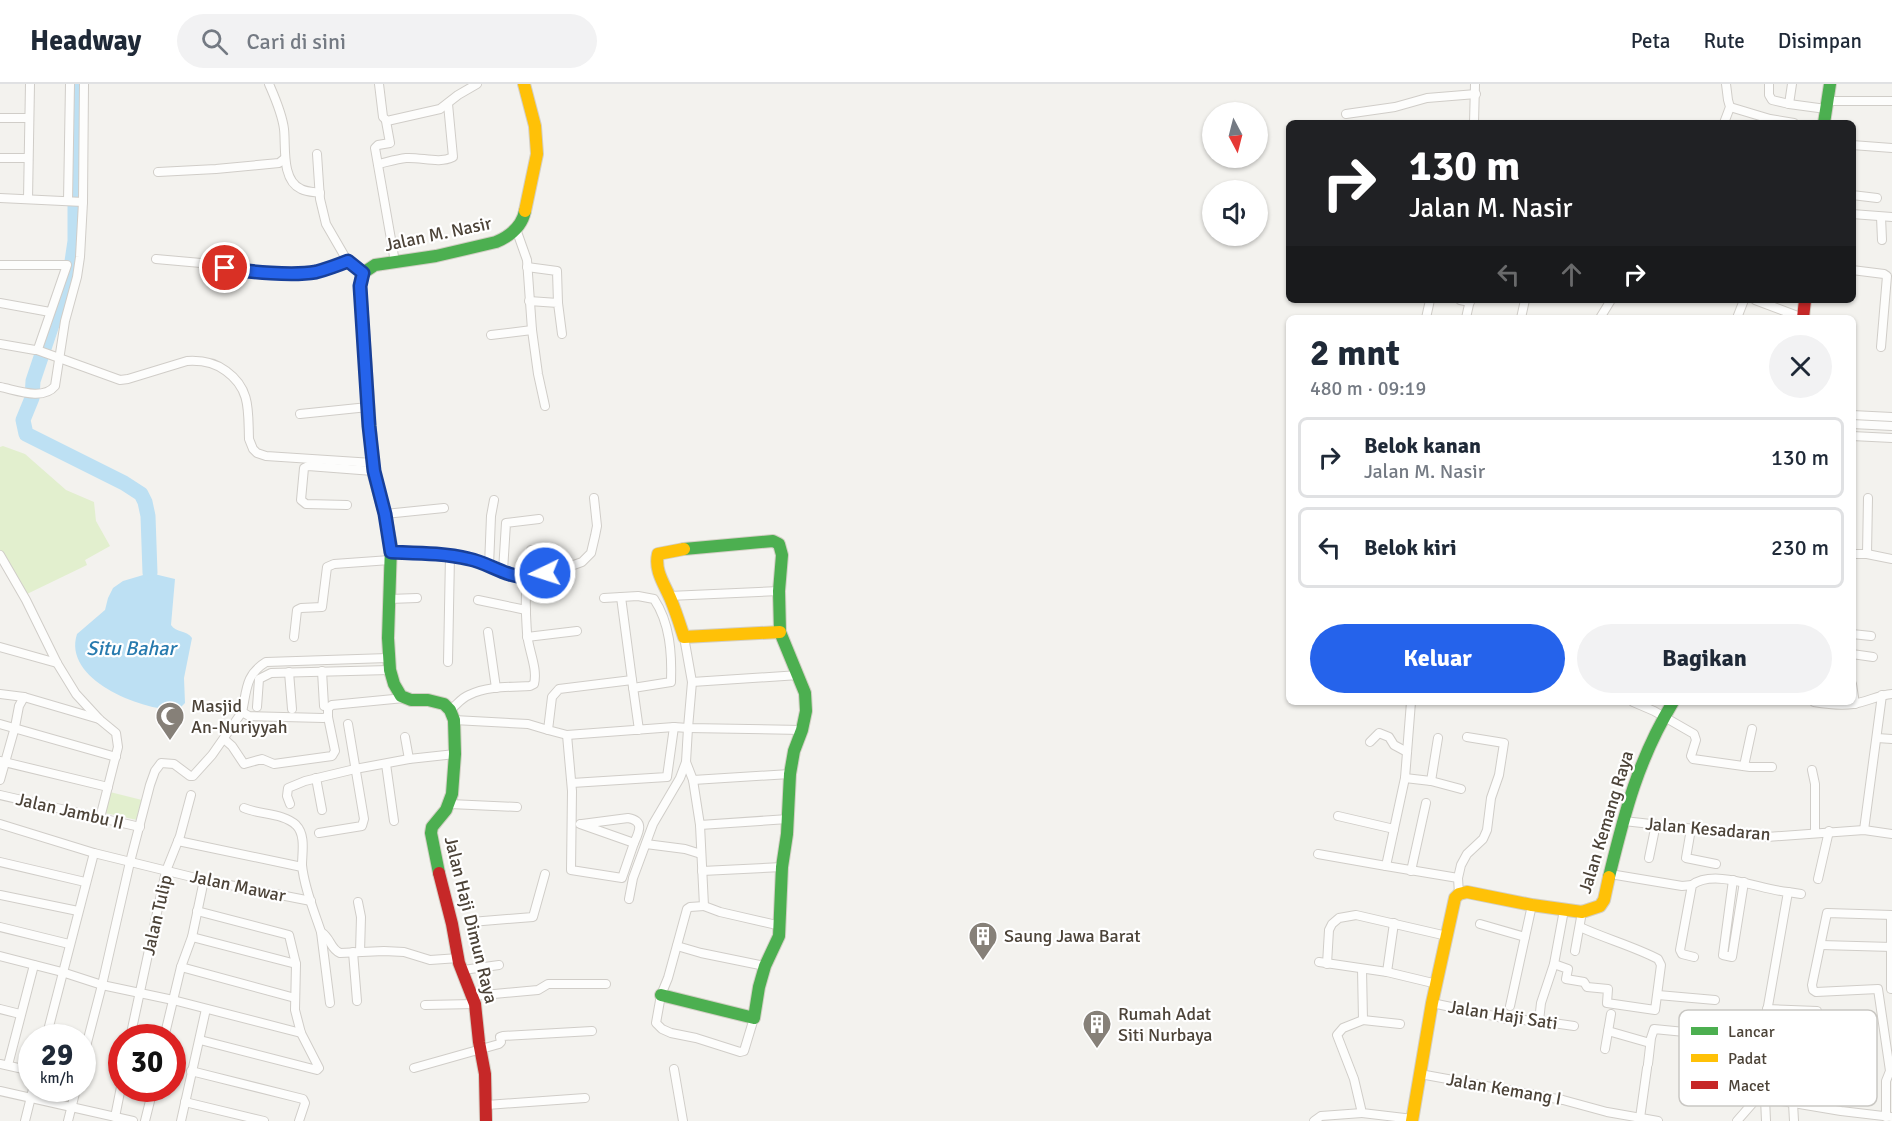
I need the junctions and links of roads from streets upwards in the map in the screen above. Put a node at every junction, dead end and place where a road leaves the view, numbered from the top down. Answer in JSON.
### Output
{"nodes":[{"id":1,"x":30,"y":84,"type":"edge"},
{"id":2,"x":70,"y":84,"type":"edge"},
{"id":3,"x":84,"y":84,"type":"edge"},
{"id":4,"x":269,"y":84,"type":"edge"},
{"id":5,"x":379,"y":84,"type":"edge"},
{"id":6,"x":477,"y":84,"type":"edge"},
{"id":7,"x":524,"y":84,"type":"edge"},
{"id":8,"x":1475,"y":84,"type":"edge"},
{"id":9,"x":1726,"y":84,"type":"edge"},
{"id":10,"x":1769,"y":84,"type":"edge"},
{"id":11,"x":1792,"y":84,"type":"edge"},
{"id":12,"x":1830,"y":84,"type":"edge"},
{"id":13,"x":1476,"y":94,"type":"junction"},
{"id":14,"x":1892,"y":101,"type":"edge"},
{"id":15,"x":448,"y":104,"type":"junction"},
{"id":16,"x":1789,"y":104,"type":"junction"},
{"id":17,"x":1827,"y":105,"type":"junction"},
{"id":18,"x":1730,"y":106,"type":"junction"},
{"id":19,"x":1346,"y":114,"type":"dead end"},
{"id":20,"x":0,"y":118,"type":"edge"},
{"id":21,"x":29,"y":118,"type":"junction"},
{"id":22,"x":1474,"y":120,"type":"edge"},
{"id":23,"x":1725,"y":120,"type":"edge"},
{"id":24,"x":1776,"y":120,"type":"edge"},
{"id":25,"x":1824,"y":120,"type":"edge"},
{"id":26,"x":386,"y":121,"type":"junction"},
{"id":27,"x":1856,"y":145,"type":"edge"},
{"id":28,"x":1892,"y":148,"type":"edge"},
{"id":29,"x":317,"y":154,"type":"dead end"},
{"id":30,"x":0,"y":158,"type":"edge"},
{"id":31,"x":28,"y":158,"type":"junction"},
{"id":32,"x":284,"y":159,"type":"junction"},
{"id":33,"x":378,"y":164,"type":"junction"},
{"id":34,"x":158,"y":172,"type":"dead end"},
{"id":35,"x":320,"y":193,"type":"junction"},
{"id":36,"x":1856,"y":195,"type":"edge"},
{"id":37,"x":0,"y":198,"type":"edge"},
{"id":38,"x":1877,"y":198,"type":"dead end"},
{"id":39,"x":28,"y":199,"type":"junction"},
{"id":40,"x":76,"y":201,"type":"junction"},
{"id":41,"x":1856,"y":214,"type":"edge"},
{"id":42,"x":1881,"y":217,"type":"junction"},
{"id":43,"x":1892,"y":217,"type":"edge"},
{"id":44,"x":516,"y":229,"type":"junction"},
{"id":45,"x":1882,"y":240,"type":"dead end"},
{"id":46,"x":156,"y":259,"type":"dead end"},
{"id":47,"x":348,"y":261,"type":"junction"},
{"id":48,"x":395,"y":262,"type":"junction"},
{"id":49,"x":0,"y":265,"type":"edge"},
{"id":50,"x":527,"y":267,"type":"junction"},
{"id":51,"x":1856,"y":270,"type":"edge"},
{"id":52,"x":363,"y":273,"type":"junction"},
{"id":53,"x":529,"y":301,"type":"junction"},
{"id":54,"x":0,"y":303,"type":"edge"},
{"id":55,"x":558,"y":303,"type":"junction"},
{"id":56,"x":1763,"y":303,"type":"edge"},
{"id":57,"x":50,"y":312,"type":"junction"},
{"id":58,"x":1795,"y":315,"type":"edge"},
{"id":59,"x":532,"y":330,"type":"junction"},
{"id":60,"x":562,"y":334,"type":"dead end"},
{"id":61,"x":491,"y":335,"type":"dead end"},
{"id":62,"x":0,"y":344,"type":"edge"},
{"id":63,"x":1881,"y":347,"type":"dead end"},
{"id":64,"x":37,"y":350,"type":"junction"},
{"id":65,"x":60,"y":358,"type":"junction"},
{"id":66,"x":0,"y":387,"type":"edge"},
{"id":67,"x":545,"y":406,"type":"dead end"},
{"id":68,"x":368,"y":407,"type":"junction"},
{"id":69,"x":300,"y":414,"type":"dead end"},
{"id":70,"x":1856,"y":415,"type":"edge"},
{"id":71,"x":1892,"y":417,"type":"edge"},
{"id":72,"x":1856,"y":424,"type":"edge"},
{"id":73,"x":1892,"y":426,"type":"edge"},
{"id":74,"x":1856,"y":435,"type":"edge"},
{"id":75,"x":1892,"y":438,"type":"edge"},
{"id":76,"x":373,"y":467,"type":"junction"},
{"id":77,"x":594,"y":498,"type":"dead end"},
{"id":78,"x":1868,"y":498,"type":"dead end"},
{"id":79,"x":494,"y":500,"type":"dead end"},
{"id":80,"x":347,"y":505,"type":"dead end"},
{"id":81,"x":444,"y":508,"type":"dead end"},
{"id":82,"x":385,"y":514,"type":"junction"},
{"id":83,"x":539,"y":519,"type":"dead end"},
{"id":84,"x":531,"y":550,"type":"dead end"},
{"id":85,"x":1856,"y":554,"type":"edge"},
{"id":86,"x":1867,"y":554,"type":"junction"},
{"id":87,"x":0,"y":555,"type":"edge"},
{"id":88,"x":450,"y":555,"type":"junction"},
{"id":89,"x":391,"y":556,"type":"junction"},
{"id":90,"x":1892,"y":559,"type":"edge"},
{"id":91,"x":489,"y":566,"type":"junction"},
{"id":92,"x":503,"y":572,"type":"junction"},
{"id":93,"x":528,"y":577,"type":"junction"},
{"id":94,"x":779,"y":591,"type":"junction"},
{"id":95,"x":669,"y":596,"type":"junction"},
{"id":96,"x":621,"y":597,"type":"junction"},
{"id":97,"x":417,"y":598,"type":"dead end"},
{"id":98,"x":604,"y":598,"type":"dead end"},
{"id":99,"x":389,"y":599,"type":"junction"},
{"id":100,"x":478,"y":600,"type":"dead end"},
{"id":101,"x":526,"y":610,"type":"junction"},
{"id":102,"x":577,"y":631,"type":"dead end"},
{"id":103,"x":488,"y":632,"type":"dead end"},
{"id":104,"x":780,"y":632,"type":"junction"},
{"id":105,"x":1856,"y":634,"type":"edge"},
{"id":106,"x":1871,"y":636,"type":"dead end"},
{"id":107,"x":294,"y":637,"type":"dead end"},
{"id":108,"x":527,"y":637,"type":"junction"},
{"id":109,"x":684,"y":637,"type":"junction"},
{"id":110,"x":0,"y":647,"type":"edge"},
{"id":111,"x":1856,"y":655,"type":"edge"},
{"id":112,"x":1874,"y":657,"type":"dead end"},
{"id":113,"x":448,"y":662,"type":"dead end"},
{"id":114,"x":57,"y":663,"type":"junction"},
{"id":115,"x":389,"y":664,"type":"junction"},
{"id":116,"x":322,"y":671,"type":"junction"},
{"id":117,"x":289,"y":672,"type":"junction"},
{"id":118,"x":799,"y":675,"type":"junction"},
{"id":119,"x":693,"y":682,"type":"junction"},
{"id":120,"x":633,"y":684,"type":"junction"},
{"id":121,"x":496,"y":688,"type":"junction"},
{"id":122,"x":0,"y":694,"type":"edge"},
{"id":123,"x":1892,"y":694,"type":"edge"},
{"id":124,"x":1882,"y":695,"type":"junction"},
{"id":125,"x":25,"y":698,"type":"junction"},
{"id":126,"x":404,"y":698,"type":"junction"},
{"id":127,"x":1856,"y":704,"type":"edge"},
{"id":128,"x":1410,"y":705,"type":"edge"},
{"id":129,"x":1639,"y":705,"type":"edge"},
{"id":130,"x":1671,"y":705,"type":"edge"},
{"id":131,"x":324,"y":706,"type":"dead end"},
{"id":132,"x":257,"y":707,"type":"dead end"},
{"id":133,"x":292,"y":709,"type":"dead end"},
{"id":134,"x":242,"y":712,"type":"junction"},
{"id":135,"x":452,"y":715,"type":"junction"},
{"id":136,"x":1664,"y":716,"type":"junction"},
{"id":137,"x":328,"y":717,"type":"junction"},
{"id":138,"x":99,"y":719,"type":"junction"},
{"id":139,"x":0,"y":724,"type":"edge"},
{"id":140,"x":348,"y":724,"type":"dead end"},
{"id":141,"x":15,"y":727,"type":"junction"},
{"id":142,"x":674,"y":728,"type":"junction"},
{"id":143,"x":688,"y":728,"type":"junction"},
{"id":144,"x":1752,"y":729,"type":"dead end"},
{"id":145,"x":548,"y":730,"type":"junction"},
{"id":146,"x":639,"y":730,"type":"junction"},
{"id":147,"x":802,"y":730,"type":"junction"},
{"id":148,"x":567,"y":735,"type":"junction"},
{"id":149,"x":405,"y":737,"type":"dead end"},
{"id":150,"x":1467,"y":737,"type":"dead end"},
{"id":151,"x":224,"y":738,"type":"junction"},
{"id":152,"x":1438,"y":738,"type":"dead end"},
{"id":153,"x":1877,"y":738,"type":"junction"},
{"id":154,"x":1892,"y":739,"type":"edge"},
{"id":155,"x":1370,"y":742,"type":"dead end"},
{"id":156,"x":1407,"y":752,"type":"junction"},
{"id":157,"x":455,"y":754,"type":"junction"},
{"id":158,"x":116,"y":757,"type":"junction"},
{"id":159,"x":409,"y":759,"type":"junction"},
{"id":160,"x":2,"y":761,"type":"edge"},
{"id":161,"x":686,"y":762,"type":"junction"},
{"id":162,"x":386,"y":764,"type":"junction"},
{"id":163,"x":1744,"y":766,"type":"junction"},
{"id":164,"x":1772,"y":767,"type":"dead end"},
{"id":165,"x":355,"y":770,"type":"junction"},
{"id":166,"x":1812,"y":770,"type":"dead end"},
{"id":167,"x":790,"y":774,"type":"junction"},
{"id":168,"x":316,"y":778,"type":"junction"},
{"id":169,"x":1405,"y":778,"type":"junction"},
{"id":170,"x":0,"y":780,"type":"edge"},
{"id":171,"x":693,"y":780,"type":"junction"},
{"id":172,"x":1431,"y":781,"type":"junction"},
{"id":173,"x":572,"y":783,"type":"junction"},
{"id":174,"x":108,"y":787,"type":"junction"},
{"id":175,"x":1461,"y":789,"type":"dead end"},
{"id":176,"x":0,"y":795,"type":"edge"},
{"id":177,"x":191,"y":795,"type":"dead end"},
{"id":178,"x":1426,"y":803,"type":"dead end"},
{"id":179,"x":290,"y":804,"type":"dead end"},
{"id":180,"x":450,"y":804,"type":"junction"},
{"id":181,"x":517,"y":807,"type":"dead end"},
{"id":182,"x":244,"y":808,"type":"dead end"},
{"id":183,"x":322,"y":810,"type":"dead end"},
{"id":184,"x":1338,"y":816,"type":"dead end"},
{"id":185,"x":100,"y":818,"type":"junction"},
{"id":186,"x":788,"y":819,"type":"junction"},
{"id":187,"x":394,"y":821,"type":"dead end"},
{"id":188,"x":1624,"y":821,"type":"junction"},
{"id":189,"x":0,"y":824,"type":"edge"},
{"id":190,"x":576,"y":824,"type":"junction"},
{"id":191,"x":1656,"y":824,"type":"junction"},
{"id":192,"x":700,"y":825,"type":"junction"},
{"id":193,"x":140,"y":827,"type":"junction"},
{"id":194,"x":1394,"y":829,"type":"junction"},
{"id":195,"x":1691,"y":829,"type":"junction"},
{"id":196,"x":1864,"y":830,"type":"junction"},
{"id":197,"x":1829,"y":831,"type":"junction"},
{"id":198,"x":1815,"y":832,"type":"junction"},
{"id":199,"x":319,"y":833,"type":"dead end"},
{"id":200,"x":1892,"y":834,"type":"edge"},
{"id":201,"x":178,"y":841,"type":"junction"},
{"id":202,"x":634,"y":843,"type":"junction"},
{"id":203,"x":646,"y":844,"type":"junction"},
{"id":204,"x":94,"y":853,"type":"junction"},
{"id":205,"x":701,"y":854,"type":"junction"},
{"id":206,"x":1318,"y":855,"type":"dead end"},
{"id":207,"x":1649,"y":858,"type":"dead end"},
{"id":208,"x":0,"y":862,"type":"edge"},
{"id":209,"x":130,"y":862,"type":"junction"},
{"id":210,"x":1716,"y":864,"type":"dead end"},
{"id":211,"x":1386,"y":866,"type":"junction"},
{"id":212,"x":302,"y":867,"type":"junction"},
{"id":213,"x":782,"y":867,"type":"junction"},
{"id":214,"x":166,"y":871,"type":"junction"},
{"id":215,"x":702,"y":872,"type":"junction"},
{"id":216,"x":1411,"y":872,"type":"junction"},
{"id":217,"x":545,"y":874,"type":"dead end"},
{"id":218,"x":1610,"y":874,"type":"junction"},
{"id":219,"x":1458,"y":878,"type":"junction"},
{"id":220,"x":1818,"y":879,"type":"dead end"},
{"id":221,"x":204,"y":880,"type":"junction"},
{"id":222,"x":1733,"y":880,"type":"junction"},
{"id":223,"x":85,"y":882,"type":"junction"},
{"id":224,"x":1744,"y":882,"type":"junction"},
{"id":225,"x":1692,"y":885,"type":"junction"},
{"id":226,"x":1788,"y":892,"type":"junction"},
{"id":227,"x":1459,"y":894,"type":"junction"},
{"id":228,"x":1801,"y":894,"type":"dead end"},
{"id":229,"x":0,"y":895,"type":"edge"},
{"id":230,"x":629,"y":899,"type":"dead end"},
{"id":231,"x":311,"y":901,"type":"junction"},
{"id":232,"x":358,"y":902,"type":"dead end"},
{"id":233,"x":1532,"y":905,"type":"junction"},
{"id":234,"x":704,"y":906,"type":"junction"},
{"id":235,"x":1564,"y":910,"type":"junction"},
{"id":236,"x":78,"y":911,"type":"junction"},
{"id":237,"x":197,"y":911,"type":"junction"},
{"id":238,"x":1582,"y":912,"type":"junction"},
{"id":239,"x":1891,"y":915,"type":"edge"},
{"id":240,"x":471,"y":922,"type":"dead end"},
{"id":241,"x":1394,"y":923,"type":"junction"},
{"id":242,"x":1480,"y":924,"type":"dead end"},
{"id":243,"x":781,"y":926,"type":"junction"},
{"id":244,"x":0,"y":927,"type":"edge"},
{"id":245,"x":1580,"y":927,"type":"junction"},
{"id":246,"x":324,"y":933,"type":"junction"},
{"id":247,"x":1447,"y":936,"type":"junction"},
{"id":248,"x":192,"y":937,"type":"junction"},
{"id":249,"x":1525,"y":937,"type":"junction"},
{"id":250,"x":69,"y":944,"type":"junction"},
{"id":251,"x":1821,"y":945,"type":"junction"},
{"id":252,"x":676,"y":946,"type":"junction"},
{"id":253,"x":1891,"y":947,"type":"edge"},
{"id":254,"x":1575,"y":951,"type":"dead end"},
{"id":255,"x":356,"y":952,"type":"junction"},
{"id":256,"x":0,"y":956,"type":"edge"},
{"id":257,"x":1694,"y":957,"type":"dead end"},
{"id":258,"x":459,"y":958,"type":"junction"},
{"id":259,"x":297,"y":964,"type":"junction"},
{"id":260,"x":1554,"y":964,"type":"junction"},
{"id":261,"x":34,"y":965,"type":"junction"},
{"id":262,"x":499,"y":965,"type":"dead end"},
{"id":263,"x":765,"y":966,"type":"junction"},
{"id":264,"x":181,"y":967,"type":"junction"},
{"id":265,"x":1362,"y":969,"type":"junction"},
{"id":266,"x":463,"y":970,"type":"junction"},
{"id":267,"x":62,"y":972,"type":"junction"},
{"id":268,"x":1387,"y":972,"type":"junction"},
{"id":269,"x":606,"y":984,"type":"dead end"},
{"id":270,"x":1437,"y":984,"type":"junction"},
{"id":271,"x":102,"y":985,"type":"junction"},
{"id":272,"x":1878,"y":989,"type":"junction"},
{"id":273,"x":1892,"y":989,"type":"edge"},
{"id":274,"x":139,"y":992,"type":"junction"},
{"id":275,"x":661,"y":995,"type":"junction"},
{"id":276,"x":1658,"y":995,"type":"junction"},
{"id":277,"x":295,"y":998,"type":"junction"},
{"id":278,"x":173,"y":1000,"type":"junction"},
{"id":279,"x":474,"y":1000,"type":"junction"},
{"id":280,"x":1715,"y":1000,"type":"dead end"},
{"id":281,"x":357,"y":1001,"type":"dead end"},
{"id":282,"x":330,"y":1003,"type":"dead end"},
{"id":283,"x":1432,"y":1003,"type":"junction"},
{"id":284,"x":425,"y":1005,"type":"dead end"},
{"id":285,"x":1510,"y":1006,"type":"dead end"},
{"id":286,"x":0,"y":1009,"type":"edge"},
{"id":287,"x":206,"y":1009,"type":"junction"},
{"id":288,"x":1767,"y":1009,"type":"joint"},
{"id":289,"x":1792,"y":1010,"type":"edge"},
{"id":290,"x":21,"y":1014,"type":"junction"},
{"id":291,"x":1611,"y":1014,"type":"dead end"},
{"id":292,"x":1892,"y":1016,"type":"edge"},
{"id":293,"x":754,"y":1018,"type":"junction"},
{"id":294,"x":1363,"y":1020,"type":"junction"},
{"id":295,"x":1883,"y":1020,"type":"junction"},
{"id":296,"x":1539,"y":1021,"type":"junction"},
{"id":297,"x":49,"y":1024,"type":"edge"},
{"id":298,"x":92,"y":1024,"type":"edge"},
{"id":299,"x":133,"y":1024,"type":"edge"},
{"id":300,"x":167,"y":1024,"type":"edge"},
{"id":301,"x":1400,"y":1024,"type":"dead end"},
{"id":302,"x":1574,"y":1026,"type":"dead end"},
{"id":303,"x":592,"y":1031,"type":"dead end"},
{"id":304,"x":1608,"y":1031,"type":"junction"},
{"id":305,"x":1679,"y":1031,"type":"edge"},
{"id":306,"x":301,"y":1033,"type":"junction"},
{"id":307,"x":200,"y":1040,"type":"junction"},
{"id":308,"x":1650,"y":1043,"type":"junction"},
{"id":309,"x":1605,"y":1049,"type":"dead end"},
{"id":310,"x":481,"y":1050,"type":"junction"},
{"id":311,"x":4,"y":1064,"type":"edge"},
{"id":312,"x":414,"y":1068,"type":"dead end"},
{"id":313,"x":1891,"y":1068,"type":"edge"},
{"id":314,"x":674,"y":1069,"type":"dead end"},
{"id":315,"x":191,"y":1071,"type":"junction"},
{"id":316,"x":1420,"y":1074,"type":"junction"},
{"id":317,"x":0,"y":1091,"type":"edge"},
{"id":318,"x":18,"y":1092,"type":"edge"},
{"id":319,"x":186,"y":1097,"type":"edge"},
{"id":320,"x":585,"y":1098,"type":"dead end"},
{"id":321,"x":30,"y":1102,"type":"edge"},
{"id":322,"x":57,"y":1102,"type":"edge"},
{"id":323,"x":72,"y":1102,"type":"edge"},
{"id":324,"x":118,"y":1102,"type":"edge"},
{"id":325,"x":150,"y":1102,"type":"edge"},
{"id":326,"x":185,"y":1102,"type":"joint"},
{"id":327,"x":487,"y":1105,"type":"junction"},
{"id":328,"x":1753,"y":1106,"type":"edge"},
{"id":329,"x":1763,"y":1106,"type":"edge"},
{"id":330,"x":1793,"y":1106,"type":"edge"},
{"id":331,"x":1811,"y":1106,"type":"edge"},
{"id":332,"x":71,"y":1107,"type":"junction"},
{"id":333,"x":1841,"y":1111,"type":"junction"},
{"id":334,"x":1362,"y":1113,"type":"junction"},
{"id":335,"x":115,"y":1117,"type":"junction"},
{"id":336,"x":1889,"y":1117,"type":"edge"},
{"id":337,"x":1627,"y":1118,"type":"edge"},
{"id":338,"x":1640,"y":1118,"type":"junction"},
{"id":339,"x":1412,"y":1120,"type":"edge"},
{"id":340,"x":25,"y":1121,"type":"edge"},
{"id":341,"x":68,"y":1121,"type":"edge"},
{"id":342,"x":134,"y":1121,"type":"edge"},
{"id":343,"x":145,"y":1121,"type":"edge"},
{"id":344,"x":181,"y":1121,"type":"edge"},
{"id":345,"x":264,"y":1121,"type":"edge"},
{"id":346,"x":299,"y":1121,"type":"edge"},
{"id":347,"x":486,"y":1121,"type":"edge"},
{"id":348,"x":683,"y":1121,"type":"edge"},
{"id":349,"x":1314,"y":1121,"type":"edge"},
{"id":350,"x":1658,"y":1121,"type":"edge"},
{"id":351,"x":1737,"y":1121,"type":"edge"},
{"id":352,"x":1766,"y":1121,"type":"edge"},
{"id":353,"x":1794,"y":1121,"type":"edge"},
{"id":354,"x":1841,"y":1121,"type":"edge"}],
"edges":[{"from":1,"to":21,"type":"street"},
{"from":2,"to":40,"type":"street"},
{"from":3,"to":40,"type":"street"},
{"from":4,"to":32,"type":"street"},
{"from":5,"to":26,"type":"street"},
{"from":6,"to":15,"type":"street"},
{"from":7,"to":44,"type":"street","name":"Jalan M. Nasir"},
{"from":8,"to":13,"type":"street"},
{"from":9,"to":18,"type":"street"},
{"from":10,"to":16,"type":"street"},
{"from":11,"to":16,"type":"street"},
{"from":12,"to":17,"type":"street"},
{"from":13,"to":19,"type":"street"},
{"from":13,"to":22,"type":"street"},
{"from":14,"to":17,"type":"street"},
{"from":15,"to":26,"type":"street"},
{"from":15,"to":33,"type":"street"},
{"from":16,"to":17,"type":"street"},
{"from":17,"to":25,"type":"street"},
{"from":18,"to":23,"type":"street"},
{"from":18,"to":24,"type":"street"},
{"from":20,"to":21,"type":"street"},
{"from":21,"to":31,"type":"street"},
{"from":26,"to":33,"type":"street"},
{"from":27,"to":28,"type":"street"},
{"from":29,"to":35,"type":"street"},
{"from":30,"to":31,"type":"street"},
{"from":31,"to":39,"type":"street"},
{"from":32,"to":34,"type":"street"},
{"from":32,"to":35,"type":"street"},
{"from":33,"to":48,"type":"street"},
{"from":35,"to":47,"type":"street"},
{"from":36,"to":38,"type":"street"},
{"from":37,"to":39,"type":"street"},
{"from":39,"to":40,"type":"street"},
{"from":40,"to":65,"type":"street"},
{"from":41,"to":42,"type":"street"},
{"from":42,"to":43,"type":"street"},
{"from":42,"to":45,"type":"street"},
{"from":44,"to":48,"type":"street","name":"Jalan M. Nasir"},
{"from":44,"to":50,"type":"street"},
{"from":46,"to":47,"type":"street"},
{"from":47,"to":52,"type":"street"},
{"from":48,"to":52,"type":"street","name":"Jalan M. Nasir"},
{"from":49,"to":57,"type":"street"},
{"from":50,"to":53,"type":"street"},
{"from":50,"to":55,"type":"street"},
{"from":51,"to":63,"type":"street"},
{"from":52,"to":68,"type":"street"},
{"from":53,"to":55,"type":"street"},
{"from":53,"to":59,"type":"street"},
{"from":54,"to":57,"type":"street"},
{"from":55,"to":60,"type":"street"},
{"from":56,"to":58,"type":"street"},
{"from":57,"to":64,"type":"street"},
{"from":59,"to":61,"type":"street"},
{"from":59,"to":67,"type":"street"},
{"from":62,"to":64,"type":"street"},
{"from":64,"to":65,"type":"street"},
{"from":65,"to":66,"type":"street"},
{"from":65,"to":76,"type":"street"},
{"from":68,"to":69,"type":"street"},
{"from":68,"to":76,"type":"street"},
{"from":70,"to":71,"type":"street"},
{"from":72,"to":73,"type":"street"},
{"from":74,"to":75,"type":"street"},
{"from":76,"to":80,"type":"street"},
{"from":76,"to":82,"type":"street"},
{"from":77,"to":93,"type":"street"},
{"from":78,"to":86,"type":"street"},
{"from":79,"to":91,"type":"street"},
{"from":81,"to":82,"type":"street"},
{"from":82,"to":89,"type":"street"},
{"from":83,"to":92,"type":"street"},
{"from":84,"to":93,"type":"street"},
{"from":85,"to":86,"type":"street"},
{"from":86,"to":90,"type":"street"},
{"from":87,"to":114,"type":"street"},
{"from":88,"to":89,"type":"street"},
{"from":88,"to":91,"type":"street"},
{"from":88,"to":113,"type":"street"},
{"from":89,"to":99,"type":"street"},
{"from":89,"to":107,"type":"street"},
{"from":91,"to":92,"type":"street"},
{"from":92,"to":93,"type":"street"},
{"from":93,"to":101,"type":"street"},
{"from":94,"to":95,"type":"street"},
{"from":94,"to":95,"type":"street"},
{"from":94,"to":104,"type":"street"},
{"from":95,"to":109,"type":"street"},
{"from":96,"to":98,"type":"street"},
{"from":96,"to":120,"type":"street"},
{"from":96,"to":120,"type":"street"},
{"from":97,"to":99,"type":"street"},
{"from":99,"to":115,"type":"street"},
{"from":100,"to":101,"type":"street"},
{"from":101,"to":108,"type":"street"},
{"from":102,"to":108,"type":"street"},
{"from":103,"to":121,"type":"street"},
{"from":104,"to":109,"type":"street"},
{"from":104,"to":118,"type":"street"},
{"from":105,"to":106,"type":"street"},
{"from":108,"to":121,"type":"street"},
{"from":109,"to":119,"type":"street"},
{"from":110,"to":114,"type":"street"},
{"from":111,"to":112,"type":"street"},
{"from":114,"to":138,"type":"street"},
{"from":115,"to":116,"type":"street"},
{"from":115,"to":126,"type":"street"},
{"from":115,"to":134,"type":"street"},
{"from":116,"to":117,"type":"street"},
{"from":116,"to":131,"type":"street"},
{"from":117,"to":132,"type":"street"},
{"from":117,"to":133,"type":"street"},
{"from":118,"to":119,"type":"street"},
{"from":118,"to":147,"type":"street"},
{"from":119,"to":143,"type":"street"},
{"from":120,"to":145,"type":"street"},
{"from":120,"to":146,"type":"street"},
{"from":121,"to":135,"type":"street"},
{"from":122,"to":125,"type":"street"},
{"from":123,"to":124,"type":"street"},
{"from":124,"to":127,"type":"street"},
{"from":124,"to":153,"type":"street"},
{"from":125,"to":138,"type":"street"},
{"from":125,"to":141,"type":"street"},
{"from":126,"to":135,"type":"street"},
{"from":126,"to":137,"type":"street"},
{"from":128,"to":156,"type":"street"},
{"from":129,"to":136,"type":"street"},
{"from":130,"to":136,"type":"street","name":"Jalan Kemang Raya"},
{"from":134,"to":137,"type":"street"},
{"from":134,"to":151,"type":"street"},
{"from":135,"to":145,"type":"street"},
{"from":135,"to":157,"type":"street","name":"Jalan Haji Dimun Raya"},
{"from":136,"to":163,"type":"street"},
{"from":136,"to":188,"type":"street","name":"Jalan Kemang Raya"},
{"from":137,"to":151,"type":"street"},
{"from":138,"to":158,"type":"street"},
{"from":139,"to":141,"type":"street"},
{"from":140,"to":165,"type":"street"},
{"from":141,"to":158,"type":"street"},
{"from":141,"to":160,"type":"street"},
{"from":142,"to":143,"type":"street"},
{"from":142,"to":146,"type":"street"},
{"from":142,"to":173,"type":"street"},
{"from":143,"to":147,"type":"street"},
{"from":143,"to":161,"type":"street"},
{"from":144,"to":163,"type":"street"},
{"from":145,"to":148,"type":"street"},
{"from":146,"to":148,"type":"street"},
{"from":147,"to":167,"type":"street"},
{"from":148,"to":173,"type":"street"},
{"from":149,"to":159,"type":"street"},
{"from":150,"to":219,"type":"street"},
{"from":151,"to":193,"type":"street"},
{"from":152,"to":172,"type":"street"},
{"from":153,"to":154,"type":"street"},
{"from":153,"to":196,"type":"street"},
{"from":155,"to":156,"type":"street"},
{"from":156,"to":169,"type":"street"},
{"from":157,"to":159,"type":"street"},
{"from":157,"to":180,"type":"street","name":"Jalan Haji Dimun Raya"},
{"from":158,"to":174,"type":"street"},
{"from":159,"to":162,"type":"street"},
{"from":160,"to":170,"type":"street"},
{"from":160,"to":174,"type":"street"},
{"from":161,"to":171,"type":"street"},
{"from":161,"to":203,"type":"street"},
{"from":162,"to":165,"type":"street"},
{"from":162,"to":187,"type":"street"},
{"from":163,"to":164,"type":"street"},
{"from":165,"to":168,"type":"street"},
{"from":165,"to":199,"type":"street"},
{"from":166,"to":198,"type":"street"},
{"from":167,"to":171,"type":"street"},
{"from":167,"to":186,"type":"street"},
{"from":168,"to":179,"type":"street"},
{"from":168,"to":183,"type":"street"},
{"from":169,"to":172,"type":"street"},
{"from":169,"to":194,"type":"street"},
{"from":171,"to":192,"type":"street"},
{"from":172,"to":175,"type":"street"},
{"from":173,"to":190,"type":"street"},
{"from":174,"to":185,"type":"street"},
{"from":176,"to":185,"type":"street","name":"Jalan Jambu II"},
{"from":177,"to":201,"type":"street","name":"Jalan Tulip"},
{"from":178,"to":216,"type":"street"},
{"from":180,"to":181,"type":"street"},
{"from":180,"to":258,"type":"street","name":"Jalan Haji Dimun Raya"},
{"from":182,"to":212,"type":"street"},
{"from":184,"to":194,"type":"street"},
{"from":185,"to":193,"type":"street","name":"Jalan Jambu II"},
{"from":186,"to":192,"type":"street"},
{"from":186,"to":213,"type":"street"},
{"from":188,"to":191,"type":"street","name":"Jalan Kesadaran"},
{"from":188,"to":218,"type":"street","name":"Jalan Kemang Raya"},
{"from":189,"to":204,"type":"street","name":"Jalan Mawar"},
{"from":190,"to":202,"type":"street"},
{"from":190,"to":202,"type":"street"},
{"from":190,"to":202,"type":"street"},
{"from":191,"to":195,"type":"street","name":"Jalan Kesadaran"},
{"from":191,"to":207,"type":"street"},
{"from":192,"to":205,"type":"street"},
{"from":193,"to":209,"type":"street"},
{"from":194,"to":211,"type":"street"},
{"from":195,"to":198,"type":"street","name":"Jalan Kesadaran"},
{"from":195,"to":210,"type":"street"},
{"from":196,"to":197,"type":"street","name":"Jalan Kesadaran"},
{"from":196,"to":200,"type":"street","name":"Jalan Kesadaran"},
{"from":197,"to":198,"type":"street","name":"Jalan Kesadaran"},
{"from":197,"to":220,"type":"street"},
{"from":201,"to":212,"type":"street"},
{"from":201,"to":214,"type":"street","name":"Jalan Tulip"},
{"from":203,"to":205,"type":"street"},
{"from":203,"to":230,"type":"street"},
{"from":204,"to":209,"type":"street","name":"Jalan Mawar"},
{"from":204,"to":223,"type":"street"},
{"from":205,"to":215,"type":"street"},
{"from":206,"to":211,"type":"street"},
{"from":208,"to":223,"type":"street"},
{"from":209,"to":214,"type":"street","name":"Jalan Mawar"},
{"from":209,"to":271,"type":"street"},
{"from":211,"to":216,"type":"street"},
{"from":212,"to":231,"type":"street"},
{"from":213,"to":215,"type":"street"},
{"from":213,"to":243,"type":"street"},
{"from":214,"to":221,"type":"street","name":"Jalan Mawar"},
{"from":214,"to":274,"type":"street","name":"Jalan Tulip"},
{"from":215,"to":234,"type":"street"},
{"from":216,"to":219,"type":"street"},
{"from":217,"to":240,"type":"street"},
{"from":218,"to":225,"type":"street"},
{"from":218,"to":238,"type":"street","name":"Jalan Kemang Raya"},
{"from":219,"to":227,"type":"street"},
{"from":221,"to":231,"type":"street","name":"Jalan Mawar"},
{"from":221,"to":237,"type":"street"},
{"from":222,"to":224,"type":"street"},
{"from":222,"to":224,"type":"street"},
{"from":222,"to":225,"type":"street"},
{"from":223,"to":236,"type":"street"},
{"from":224,"to":226,"type":"street"},
{"from":225,"to":257,"type":"street"},
{"from":226,"to":228,"type":"street"},
{"from":226,"to":288,"type":"street"},
{"from":227,"to":233,"type":"street","name":"Jalan Kemang Raya"},
{"from":227,"to":247,"type":"street"},
{"from":229,"to":236,"type":"street"},
{"from":231,"to":246,"type":"street"},
{"from":232,"to":255,"type":"street"},
{"from":233,"to":235,"type":"street","name":"Jalan Kemang Raya"},
{"from":233,"to":249,"type":"street"},
{"from":234,"to":243,"type":"street"},
{"from":234,"to":252,"type":"street"},
{"from":235,"to":238,"type":"street","name":"Jalan Kemang Raya"},
{"from":235,"to":260,"type":"street"},
{"from":236,"to":250,"type":"street"},
{"from":237,"to":248,"type":"street"},
{"from":237,"to":259,"type":"street"},
{"from":238,"to":245,"type":"street"},
{"from":239,"to":251,"type":"street"},
{"from":239,"to":253,"type":"street"},
{"from":241,"to":247,"type":"street"},
{"from":241,"to":265,"type":"street"},
{"from":241,"to":268,"type":"street"},
{"from":242,"to":249,"type":"street"},
{"from":243,"to":263,"type":"street"},
{"from":244,"to":250,"type":"street"},
{"from":245,"to":254,"type":"street"},
{"from":245,"to":276,"type":"street"},
{"from":246,"to":255,"type":"street"},
{"from":246,"to":282,"type":"street"},
{"from":247,"to":270,"type":"street"},
{"from":248,"to":259,"type":"street"},
{"from":248,"to":264,"type":"street"},
{"from":249,"to":285,"type":"street"},
{"from":250,"to":267,"type":"street"},
{"from":251,"to":253,"type":"street"},
{"from":251,"to":272,"type":"street"},
{"from":252,"to":263,"type":"street"},
{"from":252,"to":275,"type":"street"},
{"from":253,"to":273,"type":"street"},
{"from":255,"to":258,"type":"street"},
{"from":255,"to":281,"type":"street"},
{"from":256,"to":261,"type":"street"},
{"from":258,"to":266,"type":"street","name":"Jalan Haji Dimun Raya"},
{"from":259,"to":277,"type":"street"},
{"from":260,"to":276,"type":"street"},
{"from":260,"to":296,"type":"street"},
{"from":261,"to":267,"type":"street"},
{"from":261,"to":290,"type":"street"},
{"from":262,"to":266,"type":"street"},
{"from":263,"to":293,"type":"street"},
{"from":264,"to":277,"type":"street"},
{"from":264,"to":278,"type":"street"},
{"from":265,"to":268,"type":"street"},
{"from":265,"to":294,"type":"street"},
{"from":266,"to":279,"type":"street","name":"Jalan Haji Dimun Raya"},
{"from":267,"to":271,"type":"street"},
{"from":267,"to":297,"type":"street"},
{"from":268,"to":270,"type":"street"},
{"from":269,"to":279,"type":"street"},
{"from":270,"to":283,"type":"street"},
{"from":271,"to":274,"type":"street"},
{"from":271,"to":298,"type":"street"},
{"from":272,"to":273,"type":"street"},
{"from":272,"to":295,"type":"street"},
{"from":274,"to":278,"type":"street"},
{"from":274,"to":299,"type":"street","name":"Jalan Tulip"},
{"from":275,"to":293,"type":"street"},
{"from":275,"to":293,"type":"street"},
{"from":276,"to":280,"type":"street"},
{"from":277,"to":306,"type":"street"},
{"from":278,"to":287,"type":"street"},
{"from":278,"to":300,"type":"street"},
{"from":279,"to":284,"type":"street"},
{"from":279,"to":310,"type":"street","name":"Jalan Haji Dimun Raya"},
{"from":283,"to":296,"type":"street","name":"Jalan Haji Sati"},
{"from":283,"to":316,"type":"street"},
{"from":286,"to":290,"type":"street"},
{"from":287,"to":306,"type":"street"},
{"from":287,"to":307,"type":"street"},
{"from":288,"to":289,"type":"street"},
{"from":290,"to":311,"type":"street"},
{"from":291,"to":304,"type":"street"},
{"from":292,"to":295,"type":"street"},
{"from":294,"to":301,"type":"street"},
{"from":294,"to":334,"type":"street"},
{"from":295,"to":313,"type":"street"},
{"from":296,"to":302,"type":"street","name":"Jalan Haji Sati"},
{"from":303,"to":310,"type":"street"},
{"from":304,"to":308,"type":"street"},
{"from":304,"to":309,"type":"street"},
{"from":305,"to":308,"type":"street"},
{"from":306,"to":307,"type":"street"},
{"from":307,"to":315,"type":"street"},
{"from":308,"to":338,"type":"street"},
{"from":310,"to":312,"type":"street"},
{"from":310,"to":327,"type":"street","name":"Jalan Haji Dimun Raya"},
{"from":313,"to":336,"type":"street"},
{"from":314,"to":348,"type":"street"},
{"from":315,"to":319,"type":"street"},
{"from":315,"to":346,"type":"street"},
{"from":316,"to":337,"type":"street","name":"Jalan Kemang I"},
{"from":316,"to":339,"type":"street"},
{"from":317,"to":318,"type":"street"},
{"from":320,"to":327,"type":"street"},
{"from":321,"to":340,"type":"street"},
{"from":322,"to":332,"type":"street"},
{"from":323,"to":332,"type":"street"},
{"from":324,"to":335,"type":"street"},
{"from":325,"to":343,"type":"street"},
{"from":326,"to":344,"type":"street"},
{"from":326,"to":345,"type":"street"},
{"from":327,"to":347,"type":"street","name":"Jalan Haji Dimun Raya"},
{"from":328,"to":351,"type":"street"},
{"from":329,"to":352,"type":"street"},
{"from":330,"to":353,"type":"street"},
{"from":331,"to":333,"type":"street"},
{"from":332,"to":335,"type":"street"},
{"from":332,"to":341,"type":"street"},
{"from":333,"to":336,"type":"street"},
{"from":333,"to":354,"type":"street"},
{"from":334,"to":339,"type":"street"},
{"from":334,"to":349,"type":"street"},
{"from":335,"to":342,"type":"street"},
{"from":337,"to":338,"type":"street","name":"Jalan Kemang I"},
{"from":338,"to":350,"type":"street","name":"Jalan Kemang I"}]}
